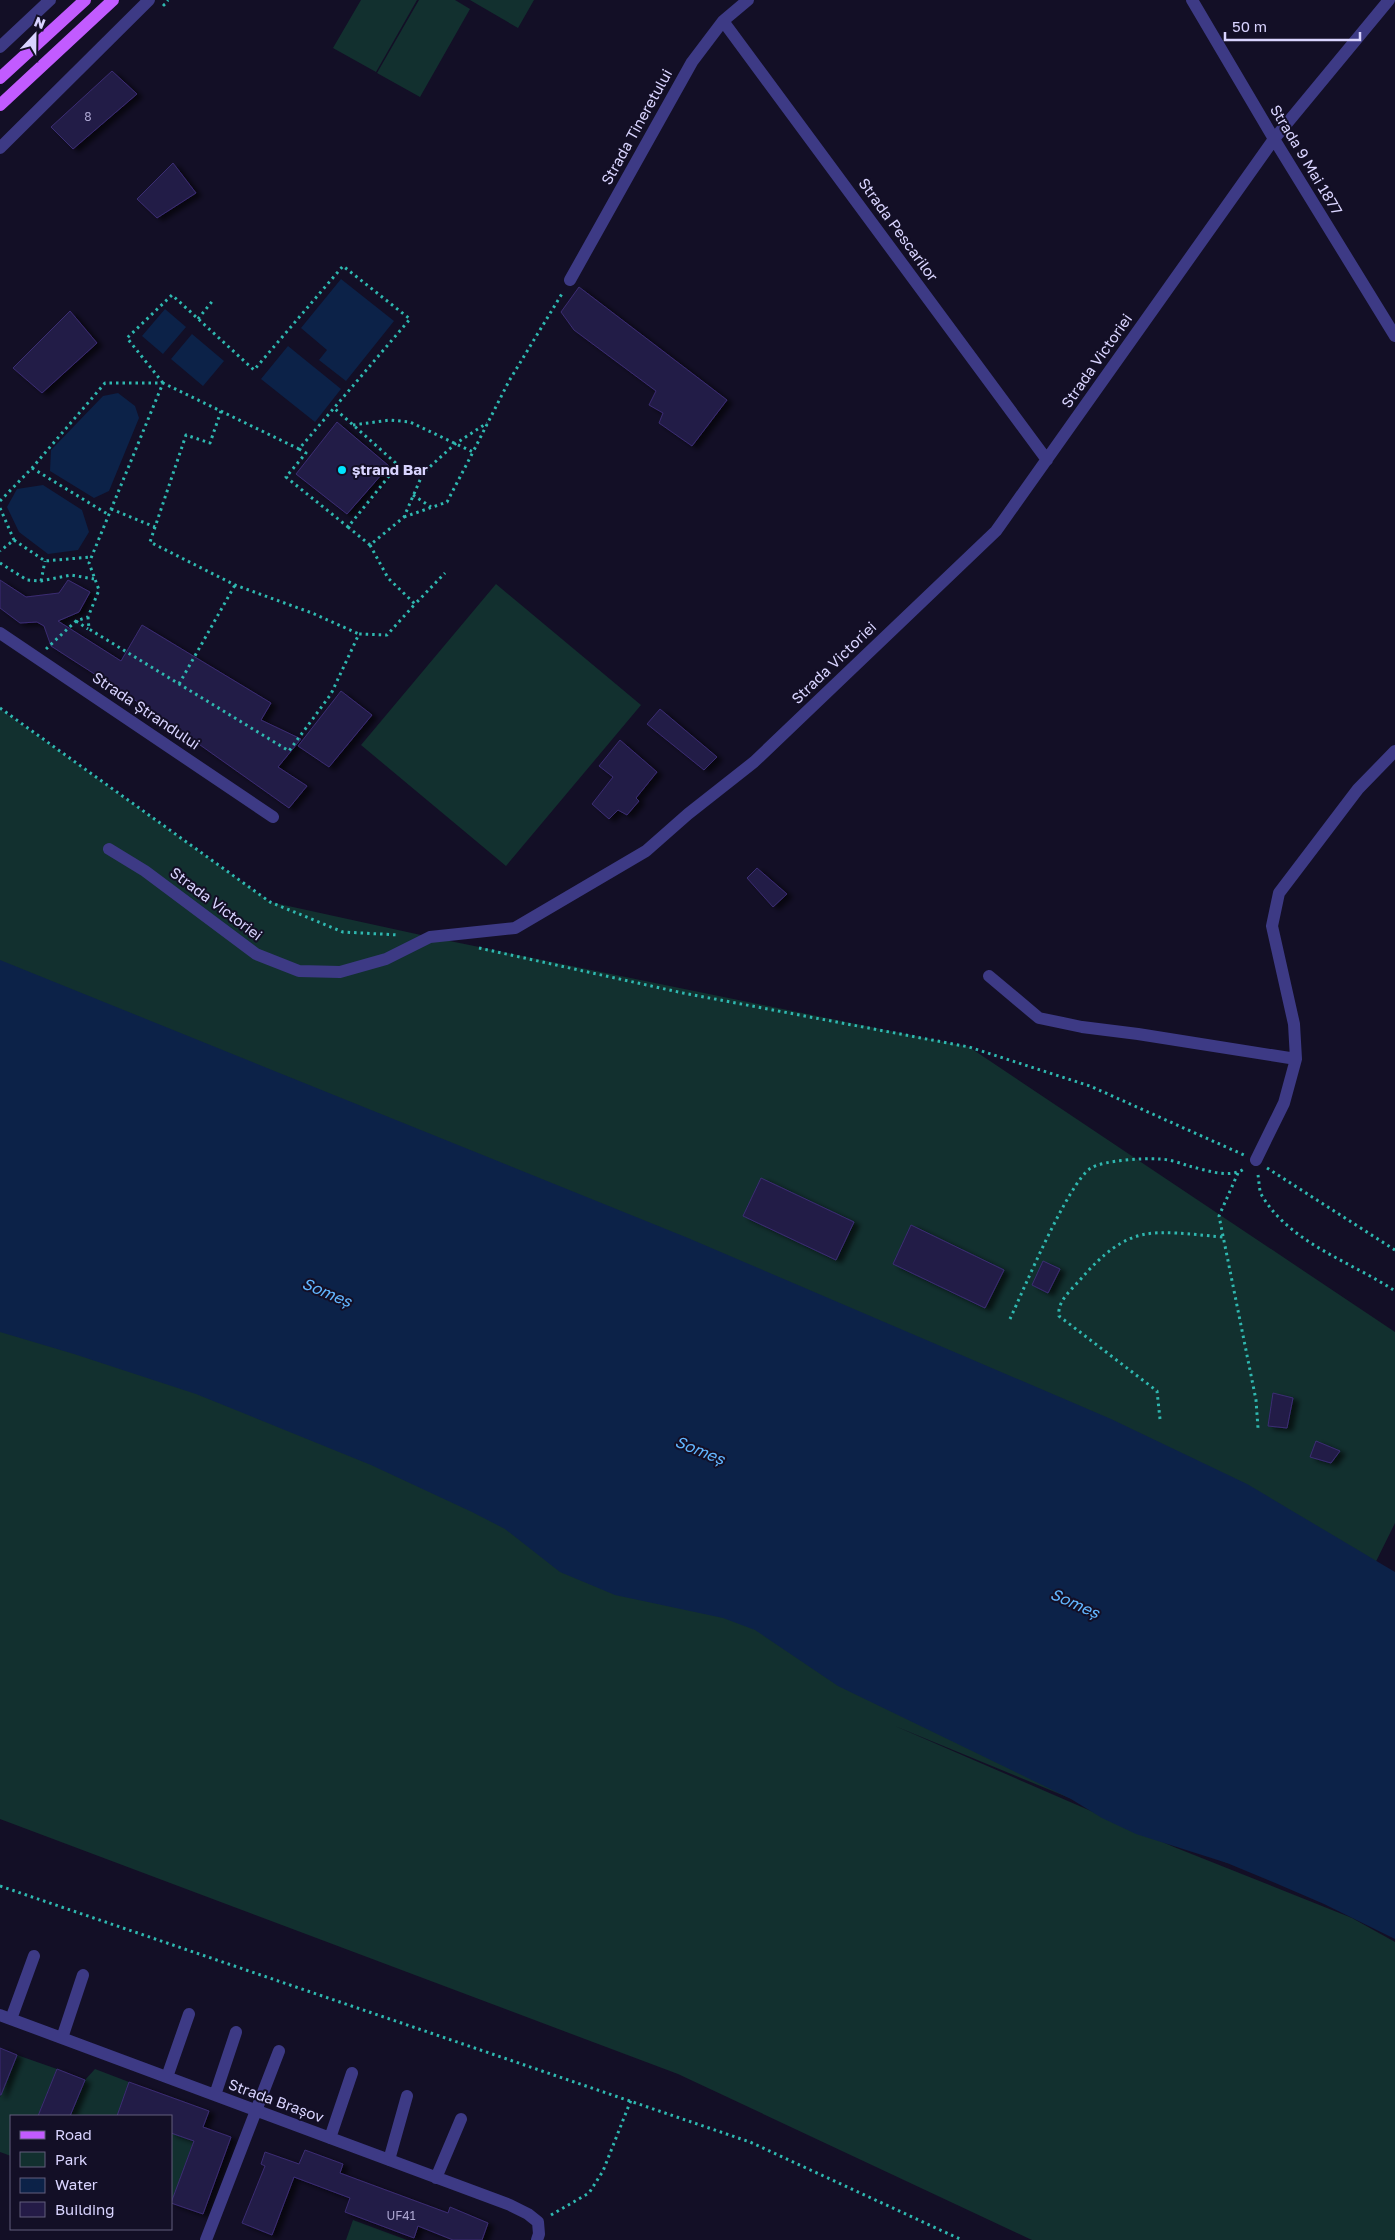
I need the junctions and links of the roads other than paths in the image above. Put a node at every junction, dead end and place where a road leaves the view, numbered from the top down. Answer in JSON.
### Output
{"nodes":[{"id":1,"x":50,"y":0,"type":"edge"},
{"id":2,"x":85,"y":0,"type":"edge"},
{"id":3,"x":113,"y":0,"type":"edge"},
{"id":4,"x":149,"y":0,"type":"edge"},
{"id":5,"x":748,"y":0,"type":"edge"},
{"id":6,"x":1192,"y":0,"type":"edge"},
{"id":7,"x":1390,"y":0,"type":"edge"},
{"id":8,"x":723,"y":20,"type":"junction"},
{"id":9,"x":0,"y":47,"type":"edge"},
{"id":10,"x":0,"y":78,"type":"edge"},
{"id":11,"x":0,"y":105,"type":"edge"},
{"id":12,"x":1274,"y":139,"type":"junction"},
{"id":13,"x":0,"y":148,"type":"edge"},
{"id":14,"x":570,"y":280,"type":"road end"},
{"id":15,"x":1395,"y":336,"type":"edge"},
{"id":16,"x":1047,"y":460,"type":"junction"},
{"id":17,"x":0,"y":633,"type":"edge"},
{"id":18,"x":1395,"y":752,"type":"edge"},
{"id":19,"x":273,"y":817,"type":"dead end"},
{"id":20,"x":109,"y":849,"type":"dead end"},
{"id":21,"x":990,"y":976,"type":"dead end"},
{"id":22,"x":1296,"y":1059,"type":"junction"},
{"id":23,"x":1256,"y":1160,"type":"road end"},
{"id":24,"x":34,"y":1956,"type":"dead end"},
{"id":25,"x":83,"y":1975,"type":"dead end"},
{"id":26,"x":189,"y":2014,"type":"dead end"},
{"id":27,"x":6,"y":2017,"type":"edge"},
{"id":28,"x":236,"y":2032,"type":"dead end"},
{"id":29,"x":62,"y":2038,"type":"junction"},
{"id":30,"x":279,"y":2051,"type":"dead end"},
{"id":31,"x":352,"y":2073,"type":"dead end"},
{"id":32,"x":167,"y":2077,"type":"junction"},
{"id":33,"x":215,"y":2095,"type":"junction"},
{"id":34,"x":407,"y":2096,"type":"dead end"},
{"id":35,"x":256,"y":2110,"type":"junction"},
{"id":36,"x":461,"y":2119,"type":"dead end"},
{"id":37,"x":330,"y":2138,"type":"junction"},
{"id":38,"x":389,"y":2160,"type":"junction"},
{"id":39,"x":436,"y":2178,"type":"junction"},
{"id":40,"x":206,"y":2240,"type":"edge"},
{"id":41,"x":537,"y":2240,"type":"edge"}],
"edges":[{"from":1,"to":9,"type":"street"},
{"from":2,"to":10,"type":"main road"},
{"from":3,"to":11,"type":"main road"},
{"from":4,"to":13,"type":"street"},
{"from":5,"to":8,"type":"street","name":"Strada Tineretului"},
{"from":6,"to":12,"type":"street","name":"Strada 9 Mai 1877"},
{"from":7,"to":12,"type":"street","name":"Strada Victoriei"},
{"from":8,"to":14,"type":"street","name":"Strada Tineretului"},
{"from":8,"to":16,"type":"street","name":"Strada Pescarilor"},
{"from":12,"to":15,"type":"street","name":"Strada 9 Mai 1877"},
{"from":12,"to":16,"type":"street","name":"Strada Victoriei"},
{"from":16,"to":20,"type":"street","name":"Strada Victoriei"},
{"from":17,"to":19,"type":"street","name":"Strada Ștrandului"},
{"from":18,"to":22,"type":"street"},
{"from":21,"to":22,"type":"street"},
{"from":22,"to":23,"type":"street"},
{"from":24,"to":27,"type":"street"},
{"from":25,"to":29,"type":"street"},
{"from":26,"to":32,"type":"street"},
{"from":27,"to":29,"type":"street","name":"Strada Brașov"},
{"from":28,"to":33,"type":"street"},
{"from":29,"to":32,"type":"street","name":"Strada Brașov"},
{"from":30,"to":35,"type":"street"},
{"from":31,"to":37,"type":"street"},
{"from":32,"to":33,"type":"street","name":"Strada Brașov"},
{"from":33,"to":35,"type":"street","name":"Strada Brașov"},
{"from":34,"to":38,"type":"street"},
{"from":35,"to":37,"type":"street","name":"Strada Brașov"},
{"from":35,"to":40,"type":"street"},
{"from":36,"to":39,"type":"street"},
{"from":37,"to":38,"type":"street","name":"Strada Brașov"},
{"from":38,"to":39,"type":"street","name":"Strada Brașov"},
{"from":39,"to":41,"type":"street","name":"Strada Brașov"}]}
